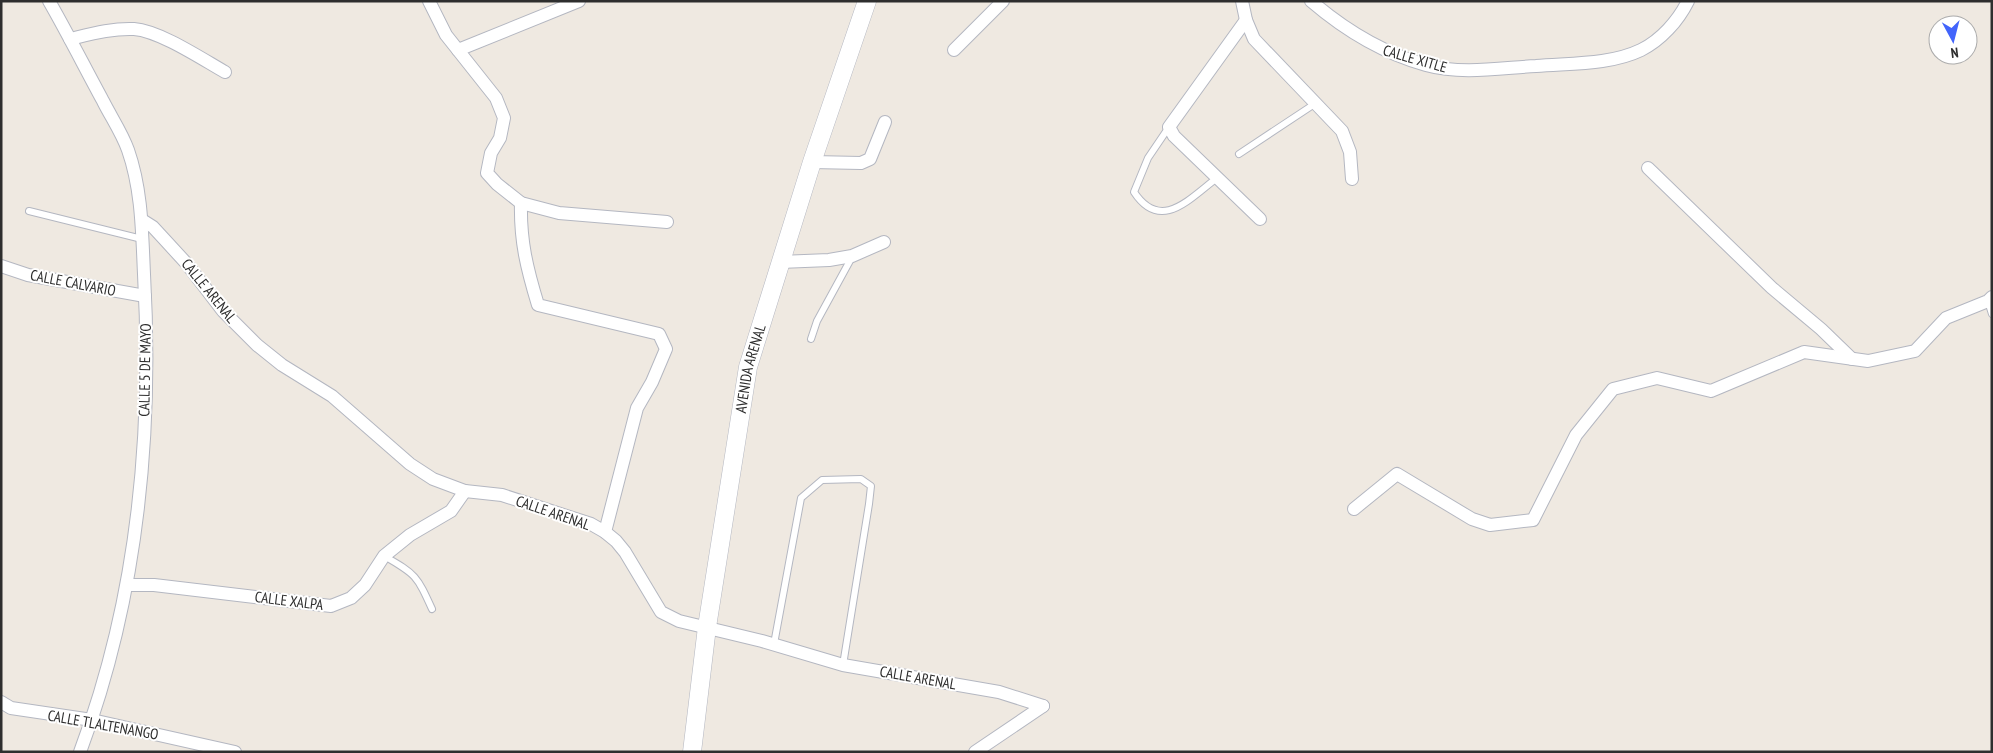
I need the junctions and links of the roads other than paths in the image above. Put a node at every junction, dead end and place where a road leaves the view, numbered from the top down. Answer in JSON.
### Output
{"nodes":[{"id":1,"x":49,"y":1,"type":"edge"},
{"id":2,"x":429,"y":1,"type":"edge"},
{"id":3,"x":579,"y":1,"type":"edge"},
{"id":4,"x":868,"y":1,"type":"edge"},
{"id":5,"x":1004,"y":1,"type":"edge"},
{"id":6,"x":1242,"y":1,"type":"edge"},
{"id":7,"x":1311,"y":1,"type":"edge"},
{"id":8,"x":1688,"y":1,"type":"edge"},
{"id":9,"x":1246,"y":20,"type":"junction"},
{"id":10,"x":70,"y":39,"type":"junction"},
{"id":11,"x":458,"y":50,"type":"junction"},
{"id":12,"x":954,"y":50,"type":"dead end"},
{"id":13,"x":225,"y":72,"type":"dead end"},
{"id":14,"x":1316,"y":103,"type":"junction"},
{"id":15,"x":886,"y":122,"type":"dead end"},
{"id":16,"x":1169,"y":127,"type":"junction"},
{"id":17,"x":1239,"y":154,"type":"dead end"},
{"id":18,"x":812,"y":162,"type":"junction"},
{"id":19,"x":1648,"y":168,"type":"dead end"},
{"id":20,"x":1217,"y":178,"type":"junction"},
{"id":21,"x":1352,"y":179,"type":"dead end"},
{"id":22,"x":521,"y":203,"type":"junction"},
{"id":23,"x":29,"y":210,"type":"dead end"},
{"id":24,"x":1260,"y":219,"type":"dead end"},
{"id":25,"x":142,"y":220,"type":"junction"},
{"id":26,"x":667,"y":222,"type":"dead end"},
{"id":27,"x":142,"y":239,"type":"junction"},
{"id":28,"x":884,"y":242,"type":"dead end"},
{"id":29,"x":852,"y":256,"type":"junction"},
{"id":30,"x":780,"y":262,"type":"junction"},
{"id":31,"x":1,"y":266,"type":"edge"},
{"id":32,"x":145,"y":296,"type":"junction"},
{"id":33,"x":1990,"y":299,"type":"edge"},
{"id":34,"x":1992,"y":314,"type":"edge"},
{"id":35,"x":811,"y":339,"type":"dead end"},
{"id":36,"x":1852,"y":359,"type":"junction"},
{"id":37,"x":465,"y":491,"type":"junction"},
{"id":38,"x":1354,"y":509,"type":"dead end"},
{"id":39,"x":605,"y":532,"type":"junction"},
{"id":40,"x":384,"y":556,"type":"junction"},
{"id":41,"x":127,"y":585,"type":"junction"},
{"id":42,"x":432,"y":609,"type":"dead end"},
{"id":43,"x":707,"y":627,"type":"junction"},
{"id":44,"x":774,"y":644,"type":"junction"},
{"id":45,"x":843,"y":665,"type":"junction"},
{"id":46,"x":1,"y":702,"type":"edge"},
{"id":47,"x":92,"y":720,"type":"junction"},
{"id":48,"x":80,"y":752,"type":"edge"},
{"id":49,"x":235,"y":752,"type":"edge"},
{"id":50,"x":692,"y":752,"type":"edge"},
{"id":51,"x":975,"y":752,"type":"edge"}],
"edges":[{"from":1,"to":10,"type":"street","name":"CALLE 5 DE MAYO"},
{"from":2,"to":11,"type":"street"},
{"from":3,"to":11,"type":"street"},
{"from":4,"to":18,"type":"street","name":"AVENIDA ARENAL"},
{"from":5,"to":12,"type":"street"},
{"from":6,"to":9,"type":"street"},
{"from":7,"to":8,"type":"street","name":"CALLE XITLE"},
{"from":9,"to":14,"type":"street"},
{"from":9,"to":16,"type":"street"},
{"from":10,"to":13,"type":"street"},
{"from":10,"to":25,"type":"street","name":"CALLE 5 DE MAYO"},
{"from":11,"to":22,"type":"street"},
{"from":14,"to":17,"type":"lane"},
{"from":14,"to":21,"type":"street"},
{"from":15,"to":18,"type":"street"},
{"from":16,"to":20,"type":"street"},
{"from":16,"to":20,"type":"lane"},
{"from":18,"to":30,"type":"street","name":"AVENIDA ARENAL"},
{"from":19,"to":36,"type":"street"},
{"from":20,"to":24,"type":"street"},
{"from":22,"to":26,"type":"street"},
{"from":22,"to":39,"type":"street"},
{"from":23,"to":27,"type":"lane"},
{"from":25,"to":27,"type":"street","name":"CALLE 5 DE MAYO"},
{"from":25,"to":37,"type":"street","name":"CALLE ARENAL"},
{"from":27,"to":32,"type":"street","name":"CALLE 5 DE MAYO"},
{"from":28,"to":29,"type":"street"},
{"from":29,"to":30,"type":"street"},
{"from":29,"to":35,"type":"lane"},
{"from":30,"to":43,"type":"street","name":"AVENIDA ARENAL"},
{"from":31,"to":32,"type":"street","name":"CALLE CALVARIO"},
{"from":32,"to":41,"type":"street","name":"CALLE 5 DE MAYO"},
{"from":33,"to":34,"type":"lane"},
{"from":33,"to":36,"type":"street"},
{"from":36,"to":38,"type":"street"},
{"from":37,"to":39,"type":"street","name":"CALLE ARENAL"},
{"from":37,"to":40,"type":"street","name":"CALLE XALPA"},
{"from":39,"to":43,"type":"street","name":"CALLE ARENAL"},
{"from":40,"to":41,"type":"street","name":"CALLE XALPA"},
{"from":40,"to":42,"type":"lane"},
{"from":41,"to":47,"type":"street","name":"CALLE 5 DE MAYO"},
{"from":43,"to":44,"type":"street","name":"CALLE ARENAL"},
{"from":43,"to":50,"type":"street","name":"AVENIDA ARENAL"},
{"from":44,"to":45,"type":"street","name":"CALLE ARENAL"},
{"from":44,"to":45,"type":"lane"},
{"from":45,"to":51,"type":"street","name":"CALLE ARENAL"},
{"from":46,"to":47,"type":"street","name":"CALLE TLALTENANGO"},
{"from":47,"to":48,"type":"street","name":"CALLE 5 DE MAYO"},
{"from":47,"to":49,"type":"street","name":"CALLE TLALTENANGO"}]}
